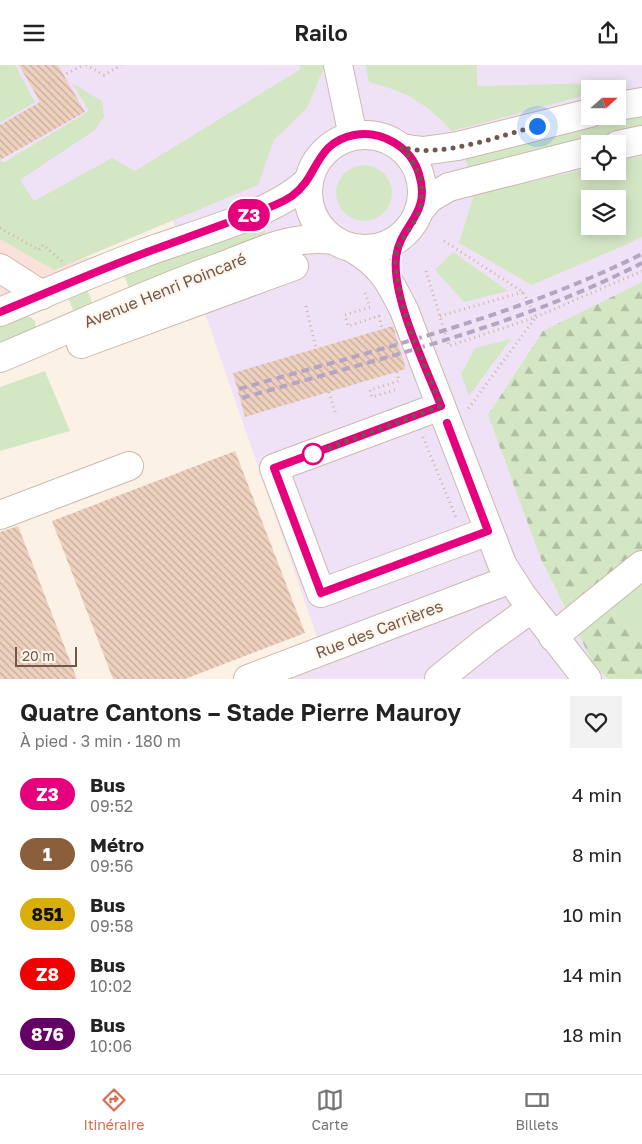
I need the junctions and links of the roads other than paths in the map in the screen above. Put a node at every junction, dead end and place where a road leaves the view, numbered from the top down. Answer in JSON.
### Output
{"nodes":[{"id":1,"x":338,"y":65,"type":"edge"},
{"id":2,"x":642,"y":101,"type":"edge"},
{"id":3,"x":626,"y":104,"type":"edge"},
{"id":4,"x":581,"y":115,"type":"edge"},
{"id":5,"x":353,"y":136,"type":"junction"},
{"id":6,"x":642,"y":140,"type":"edge"},
{"id":7,"x":626,"y":143,"type":"edge"},
{"id":8,"x":401,"y":147,"type":"junction"},
{"id":9,"x":581,"y":153,"type":"edge"},
{"id":10,"x":309,"y":180,"type":"junction"},
{"id":11,"x":418,"y":212,"type":"junction"},
{"id":12,"x":403,"y":234,"type":"junction"},
{"id":13,"x":343,"y":244,"type":"junction"},
{"id":14,"x":294,"y":266,"type":"dead end"},
{"id":15,"x":0,"y":269,"type":"edge"},
{"id":16,"x":42,"y":295,"type":"junction"},
{"id":17,"x":404,"y":310,"type":"junction"},
{"id":18,"x":0,"y":312,"type":"edge"},
{"id":19,"x":81,"y":344,"type":"dead end"},
{"id":20,"x":0,"y":358,"type":"edge"},
{"id":21,"x":441,"y":406,"type":"junction"},
{"id":22,"x":129,"y":466,"type":"dead end"},
{"id":23,"x":0,"y":515,"type":"edge"},
{"id":24,"x":476,"y":535,"type":"junction"},
{"id":25,"x":642,"y":565,"type":"edge"},
{"id":26,"x":511,"y":579,"type":"junction"},
{"id":27,"x":532,"y":608,"type":"junction"},
{"id":28,"x":554,"y":637,"type":"junction"},
{"id":29,"x":248,"y":679,"type":"edge"},
{"id":30,"x":439,"y":679,"type":"edge"},
{"id":31,"x":587,"y":679,"type":"edge"}],
"edges":[{"from":1,"to":5,"type":"street"},
{"from":2,"to":3,"type":"street"},
{"from":4,"to":8,"type":"street"},
{"from":5,"to":8,"type":"street"},
{"from":5,"to":10,"type":"street"},
{"from":6,"to":7,"type":"street"},
{"from":8,"to":11,"type":"street"},
{"from":9,"to":11,"type":"street"},
{"from":10,"to":13,"type":"street"},
{"from":10,"to":16,"type":"street"},
{"from":11,"to":12,"type":"street"},
{"from":12,"to":13,"type":"street"},
{"from":12,"to":17,"type":"street"},
{"from":13,"to":17,"type":"street"},
{"from":13,"to":20,"type":"street","name":"Avenue Henri Poincaré"},
{"from":14,"to":19,"type":"street","name":"Avenue Henri Poincaré"},
{"from":15,"to":16,"type":"street"},
{"from":16,"to":18,"type":"street"},
{"from":17,"to":21,"type":"street"},
{"from":21,"to":24,"type":"street"},
{"from":21,"to":24,"type":"street"},
{"from":22,"to":23,"type":"street"},
{"from":24,"to":26,"type":"street"},
{"from":25,"to":28,"type":"street"},
{"from":26,"to":27,"type":"street"},
{"from":26,"to":29,"type":"street","name":"Rue des Carrières"},
{"from":27,"to":28,"type":"street"},
{"from":27,"to":30,"type":"street"},
{"from":28,"to":31,"type":"street"}]}
